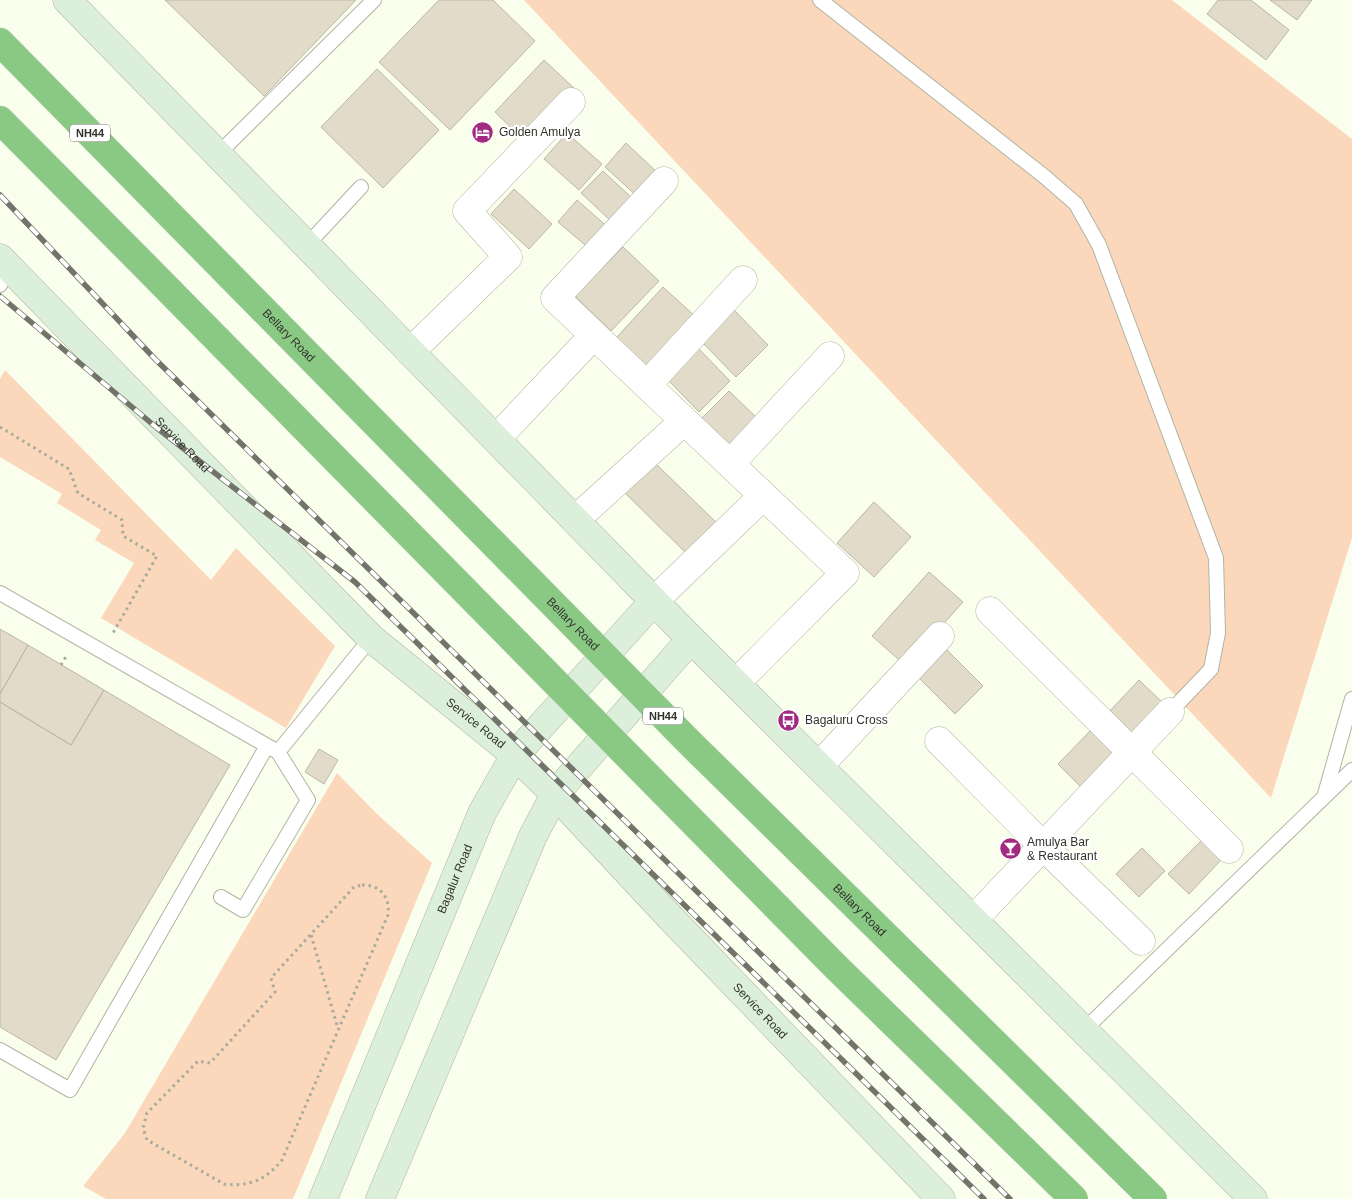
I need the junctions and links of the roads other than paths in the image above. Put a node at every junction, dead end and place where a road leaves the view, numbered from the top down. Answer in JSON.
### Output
{"nodes":[{"id":1,"x":67,"y":0,"type":"edge"},
{"id":2,"x":374,"y":0,"type":"edge"},
{"id":3,"x":820,"y":0,"type":"edge"},
{"id":4,"x":0,"y":42,"type":"edge"},
{"id":5,"x":571,"y":102,"type":"dead end"},
{"id":6,"x":0,"y":120,"type":"edge"},
{"id":7,"x":218,"y":154,"type":"junction"},
{"id":8,"x":664,"y":180,"type":"dead end"},
{"id":9,"x":361,"y":187,"type":"dead end"},
{"id":10,"x":306,"y":246,"type":"junction"},
{"id":11,"x":3,"y":270,"type":"edge"},
{"id":12,"x":743,"y":280,"type":"dead end"},
{"id":13,"x":594,"y":335,"type":"junction"},
{"id":14,"x":410,"y":352,"type":"junction"},
{"id":15,"x":830,"y":356,"type":"dead end"},
{"id":16,"x":646,"y":385,"type":"junction"},
{"id":17,"x":684,"y":421,"type":"junction"},
{"id":18,"x":496,"y":439,"type":"junction"},
{"id":19,"x":730,"y":464,"type":"junction"},
{"id":20,"x":763,"y":496,"type":"junction"},
{"id":21,"x":575,"y":520,"type":"junction"},
{"id":22,"x":0,"y":593,"type":"edge"},
{"id":23,"x":654,"y":601,"type":"junction"},
{"id":24,"x":990,"y":611,"type":"dead end"},
{"id":25,"x":940,"y":636,"type":"dead end"},
{"id":26,"x":371,"y":638,"type":"junction"},
{"id":27,"x":691,"y":639,"type":"junction"},
{"id":28,"x":736,"y":683,"type":"junction"},
{"id":29,"x":1352,"y":699,"type":"edge"},
{"id":30,"x":1170,"y":712,"type":"joint"},
{"id":31,"x":939,"y":741,"type":"dead end"},
{"id":32,"x":272,"y":749,"type":"junction"},
{"id":33,"x":1132,"y":754,"type":"junction"},
{"id":34,"x":515,"y":755,"type":"junction"},
{"id":35,"x":819,"y":766,"type":"junction"},
{"id":36,"x":1352,"y":770,"type":"edge"},
{"id":37,"x":555,"y":794,"type":"junction"},
{"id":38,"x":1324,"y":795,"type":"junction"},
{"id":39,"x":1043,"y":846,"type":"junction"},
{"id":40,"x":1229,"y":849,"type":"dead end"},
{"id":41,"x":221,"y":897,"type":"dead end"},
{"id":42,"x":973,"y":920,"type":"junction"},
{"id":43,"x":1141,"y":941,"type":"dead end"},
{"id":44,"x":1084,"y":1030,"type":"junction"},
{"id":45,"x":0,"y":1050,"type":"edge"},
{"id":46,"x":322,"y":1199,"type":"edge"},
{"id":47,"x":380,"y":1199,"type":"edge"},
{"id":48,"x":941,"y":1199,"type":"edge"},
{"id":49,"x":1074,"y":1199,"type":"edge"},
{"id":50,"x":1154,"y":1199,"type":"edge"},
{"id":51,"x":1253,"y":1199,"type":"edge"}],
"edges":[{"from":1,"to":7,"type":"main road"},
{"from":2,"to":7,"type":"lane"},
{"from":3,"to":30,"type":"lane"},
{"from":4,"to":50,"type":"highway","name":"Bellary Road","number":"NH44","bridge":true},
{"from":5,"to":14,"type":"street"},
{"from":6,"to":49,"type":"highway","bridge":true},
{"from":7,"to":10,"type":"main road"},
{"from":8,"to":13,"type":"street"},
{"from":9,"to":10,"type":"lane"},
{"from":10,"to":14,"type":"main road"},
{"from":11,"to":26,"type":"main road","name":"Service Road"},
{"from":12,"to":16,"type":"street"},
{"from":13,"to":16,"type":"street"},
{"from":13,"to":18,"type":"street"},
{"from":14,"to":18,"type":"main road"},
{"from":15,"to":19,"type":"street"},
{"from":16,"to":17,"type":"street"},
{"from":17,"to":19,"type":"street"},
{"from":17,"to":21,"type":"street"},
{"from":18,"to":21,"type":"main road"},
{"from":19,"to":20,"type":"street"},
{"from":20,"to":23,"type":"street"},
{"from":20,"to":28,"type":"street"},
{"from":21,"to":23,"type":"main road"},
{"from":22,"to":32,"type":"lane"},
{"from":23,"to":27,"type":"main road"},
{"from":23,"to":34,"type":"main road","name":"Bagalur Road"},
{"from":24,"to":33,"type":"street"},
{"from":25,"to":35,"type":"street"},
{"from":26,"to":32,"type":"lane"},
{"from":26,"to":34,"type":"main road","name":"Service Road"},
{"from":27,"to":28,"type":"main road"},
{"from":27,"to":37,"type":"main road"},
{"from":28,"to":35,"type":"main road"},
{"from":29,"to":38,"type":"lane"},
{"from":30,"to":33,"type":"street"},
{"from":31,"to":39,"type":"street"},
{"from":32,"to":41,"type":"lane"},
{"from":32,"to":45,"type":"lane"},
{"from":33,"to":39,"type":"street"},
{"from":33,"to":40,"type":"street"},
{"from":34,"to":37,"type":"main road","name":"Service Road"},
{"from":34,"to":46,"type":"main road","name":"Bagalur Road"},
{"from":35,"to":42,"type":"main road"},
{"from":36,"to":38,"type":"lane"},
{"from":37,"to":47,"type":"main road"},
{"from":37,"to":48,"type":"main road","name":"Service Road"},
{"from":38,"to":44,"type":"lane"},
{"from":39,"to":42,"type":"street"},
{"from":39,"to":43,"type":"street"},
{"from":42,"to":44,"type":"main road"},
{"from":44,"to":51,"type":"main road"}]}
